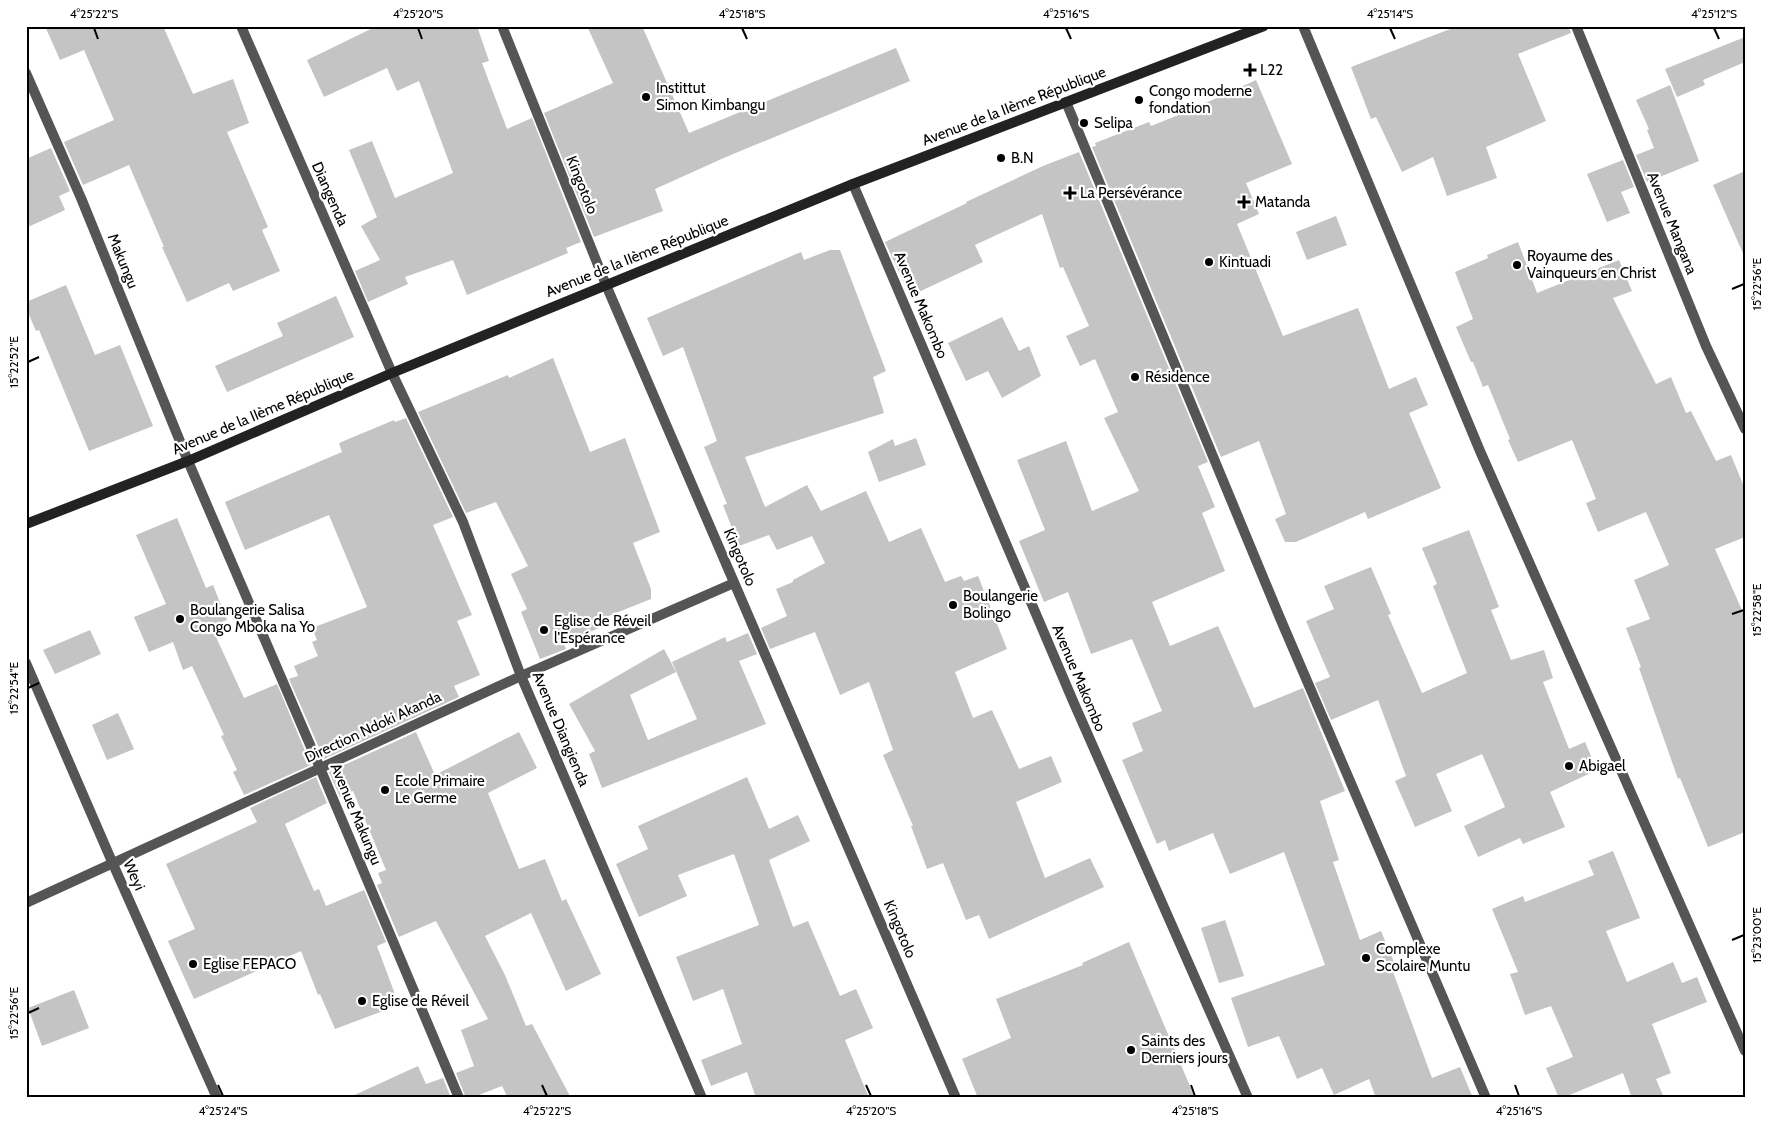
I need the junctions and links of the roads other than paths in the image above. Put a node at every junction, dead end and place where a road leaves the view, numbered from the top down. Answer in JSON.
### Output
{"nodes":[{"id":1,"x":241,"y":26,"type":"edge"},
{"id":2,"x":502,"y":26,"type":"edge"},
{"id":3,"x":1264,"y":26,"type":"edge"},
{"id":4,"x":1302,"y":26,"type":"edge"},
{"id":5,"x":1576,"y":26,"type":"edge"},
{"id":6,"x":26,"y":73,"type":"edge"},
{"id":7,"x":1066,"y":102,"type":"junction"},
{"id":8,"x":853,"y":184,"type":"junction"},
{"id":9,"x":606,"y":285,"type":"junction"},
{"id":10,"x":392,"y":373,"type":"junction"},
{"id":11,"x":1745,"y":429,"type":"edge"},
{"id":12,"x":188,"y":461,"type":"junction"},
{"id":13,"x":26,"y":524,"type":"edge"},
{"id":14,"x":734,"y":583,"type":"junction"},
{"id":15,"x":26,"y":663,"type":"edge"},
{"id":16,"x":522,"y":676,"type":"junction"},
{"id":17,"x":320,"y":768,"type":"junction"},
{"id":18,"x":113,"y":864,"type":"junction"},
{"id":19,"x":26,"y":903,"type":"edge"},
{"id":20,"x":1745,"y":1051,"type":"edge"},
{"id":21,"x":216,"y":1098,"type":"edge"},
{"id":22,"x":459,"y":1098,"type":"edge"},
{"id":23,"x":702,"y":1098,"type":"edge"},
{"id":24,"x":956,"y":1098,"type":"edge"},
{"id":25,"x":1248,"y":1098,"type":"edge"},
{"id":26,"x":1486,"y":1098,"type":"edge"}],
"edges":[{"from":1,"to":10,"type":"street","name":"Diangenda"},
{"from":2,"to":9,"type":"street","name":"Kingotolo"},
{"from":3,"to":7,"type":"street","name":"Avenue de la IIème République"},
{"from":4,"to":20,"type":"street"},
{"from":5,"to":11,"type":"street","name":"Avenue Mangana"},
{"from":6,"to":12,"type":"street","name":"Makungu"},
{"from":7,"to":8,"type":"street","name":"Avenue de la IIème République"},
{"from":7,"to":26,"type":"street"},
{"from":8,"to":9,"type":"street","name":"Avenue de la IIème République"},
{"from":8,"to":25,"type":"street","name":"Avenue Makombo"},
{"from":9,"to":10,"type":"street","name":"Avenue de la IIème République"},
{"from":9,"to":14,"type":"street","name":"Kingotolo"},
{"from":10,"to":12,"type":"street","name":"Avenue de la IIème République"},
{"from":10,"to":16,"type":"street","name":"Avenue Diangienda"},
{"from":12,"to":13,"type":"street","name":"Avenue de la IIème République"},
{"from":12,"to":17,"type":"street","name":"Avenue Makungu"},
{"from":14,"to":16,"type":"street","name":"Direction Ndoki Akanda"},
{"from":14,"to":24,"type":"street","name":"Kingotolo"},
{"from":15,"to":18,"type":"street","name":"Weyi"},
{"from":16,"to":17,"type":"street","name":"Direction Ndoki Akanda"},
{"from":16,"to":23,"type":"street","name":"Avenue Diangienda"},
{"from":17,"to":18,"type":"street","name":"Direction Ndoki Akanda"},
{"from":17,"to":22,"type":"street","name":"Avenue Makungu"},
{"from":18,"to":19,"type":"street","name":"Direction Ndoki Akanda"},
{"from":18,"to":21,"type":"street","name":"Weyi"}]}
